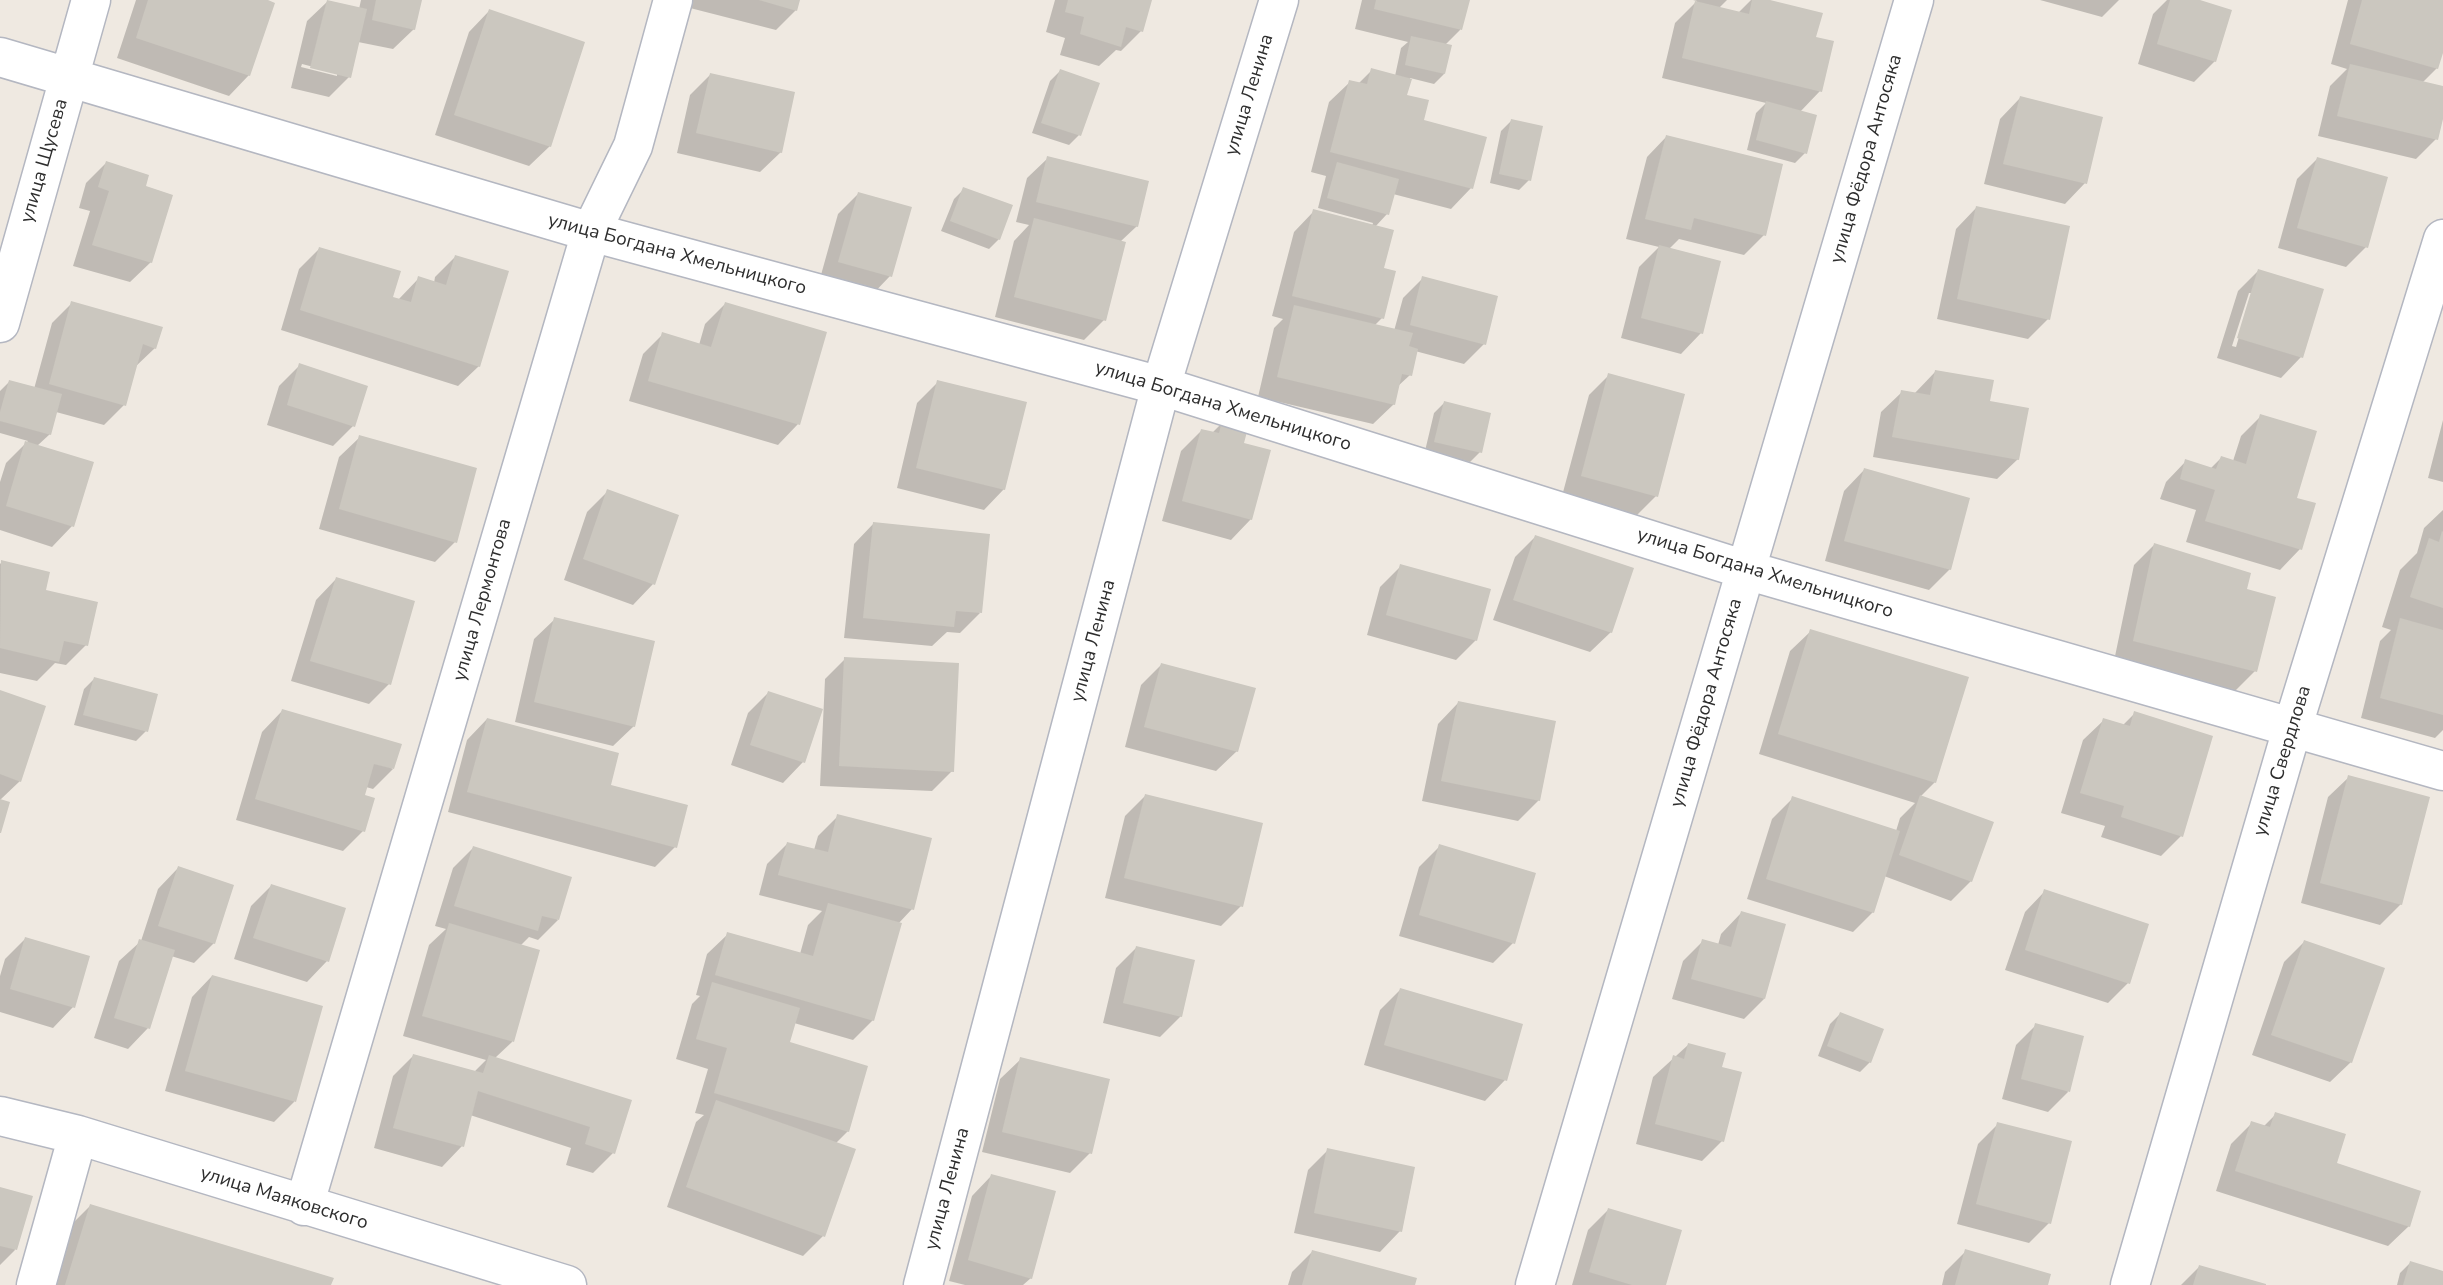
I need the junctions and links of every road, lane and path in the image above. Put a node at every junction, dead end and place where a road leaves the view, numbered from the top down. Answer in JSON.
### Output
{"nodes":[{"id":1,"x":91,"y":0,"type":"edge"},
{"id":2,"x":673,"y":0,"type":"edge"},
{"id":3,"x":1279,"y":0,"type":"edge"},
{"id":4,"x":1914,"y":0,"type":"edge"},
{"id":5,"x":0,"y":57,"type":"edge"},
{"id":6,"x":69,"y":77,"type":"junction"},
{"id":7,"x":591,"y":232,"type":"junction"},
{"id":8,"x":2443,"y":239,"type":"edge"},
{"id":9,"x":0,"y":323,"type":"edge"},
{"id":10,"x":1161,"y":386,"type":"junction"},
{"id":11,"x":1746,"y":570,"type":"junction"},
{"id":12,"x":2292,"y":729,"type":"junction"},
{"id":13,"x":2443,"y":771,"type":"edge"},
{"id":14,"x":0,"y":1116,"type":"edge"},
{"id":15,"x":78,"y":1135,"type":"junction"},
{"id":16,"x":304,"y":1206,"type":"junction"},
{"id":17,"x":36,"y":1285,"type":"edge"},
{"id":18,"x":567,"y":1285,"type":"edge"},
{"id":19,"x":923,"y":1285,"type":"edge"},
{"id":20,"x":1535,"y":1285,"type":"edge"},
{"id":21,"x":2130,"y":1285,"type":"edge"}],
"edges":[{"from":1,"to":6,"type":"street","name":"улица Щусева"},
{"from":2,"to":7,"type":"street","name":"улица Лермонтова"},
{"from":3,"to":10,"type":"street","name":"улица Ленина"},
{"from":4,"to":11,"type":"street","name":"улица Фёдора Антосяка"},
{"from":5,"to":6,"type":"street","name":"улица Богдана Хмельницкого"},
{"from":6,"to":7,"type":"street","name":"улица Богдана Хмельницкого"},
{"from":6,"to":9,"type":"street","name":"улица Щусева"},
{"from":7,"to":10,"type":"street","name":"улица Богдана Хмельницкого"},
{"from":7,"to":16,"type":"street","name":"улица Лермонтова"},
{"from":8,"to":12,"type":"street","name":"улица Свердлова"},
{"from":10,"to":11,"type":"street","name":"улица Богдана Хмельницкого"},
{"from":10,"to":19,"type":"street","name":"улица Ленина"},
{"from":11,"to":12,"type":"street","name":"улица Богдана Хмельницкого"},
{"from":11,"to":20,"type":"street","name":"улица Фёдора Антосяка"},
{"from":12,"to":13,"type":"street","name":"улица Богдана Хмельницкого"},
{"from":12,"to":21,"type":"street","name":"улица Свердлова"},
{"from":14,"to":15,"type":"street","name":"улица Маяковского"},
{"from":15,"to":16,"type":"street","name":"улица Маяковского"},
{"from":15,"to":17,"type":"street"},
{"from":16,"to":18,"type":"street","name":"улица Маяковского"}]}
